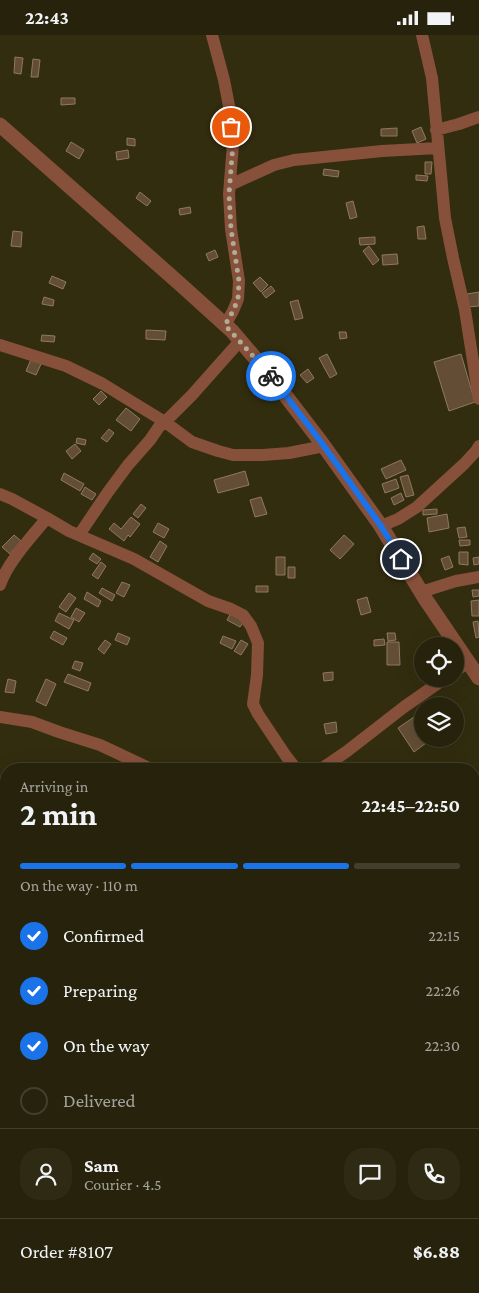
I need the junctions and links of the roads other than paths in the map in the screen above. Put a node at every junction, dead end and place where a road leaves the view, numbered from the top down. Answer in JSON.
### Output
{"nodes":[{"id":1,"x":212,"y":35,"type":"edge"},
{"id":2,"x":422,"y":35,"type":"edge"},
{"id":3,"x":479,"y":117,"type":"edge"},
{"id":4,"x":0,"y":125,"type":"edge"},
{"id":5,"x":436,"y":130,"type":"junction"},
{"id":6,"x":438,"y":148,"type":"junction"},
{"id":7,"x":230,"y":185,"type":"junction"},
{"id":8,"x":225,"y":325,"type":"junction"},
{"id":9,"x":473,"y":326,"type":"edge"},
{"id":10,"x":240,"y":341,"type":"junction"},
{"id":11,"x":0,"y":345,"type":"edge"},
{"id":12,"x":479,"y":399,"type":"edge"},
{"id":13,"x":164,"y":422,"type":"junction"},
{"id":14,"x":479,"y":446,"type":"edge"},
{"id":15,"x":324,"y":447,"type":"junction"},
{"id":16,"x":0,"y":494,"type":"edge"},
{"id":17,"x":47,"y":518,"type":"junction"},
{"id":18,"x":381,"y":526,"type":"junction"},
{"id":19,"x":79,"y":535,"type":"junction"},
{"id":20,"x":479,"y":577,"type":"edge"},
{"id":21,"x":0,"y":585,"type":"edge"},
{"id":22,"x":421,"y":592,"type":"junction"},
{"id":23,"x":468,"y":663,"type":"junction"},
{"id":24,"x":464,"y":665,"type":"edge"},
{"id":25,"x":479,"y":678,"type":"edge"},
{"id":26,"x":433,"y":687,"type":"edge"},
{"id":27,"x":0,"y":717,"type":"edge"},
{"id":28,"x":138,"y":763,"type":"edge"},
{"id":29,"x":291,"y":763,"type":"edge"},
{"id":30,"x":330,"y":763,"type":"edge"}],
"edges":[{"from":1,"to":7,"type":"street"},
{"from":2,"to":5,"type":"street"},
{"from":3,"to":5,"type":"street"},
{"from":4,"to":8,"type":"street"},
{"from":5,"to":6,"type":"street"},
{"from":6,"to":7,"type":"street"},
{"from":6,"to":9,"type":"street"},
{"from":7,"to":8,"type":"street"},
{"from":8,"to":10,"type":"street"},
{"from":9,"to":12,"type":"street"},
{"from":10,"to":13,"type":"street"},
{"from":10,"to":15,"type":"street"},
{"from":11,"to":13,"type":"street"},
{"from":13,"to":15,"type":"street"},
{"from":13,"to":19,"type":"street"},
{"from":14,"to":18,"type":"street"},
{"from":15,"to":18,"type":"street"},
{"from":16,"to":17,"type":"street"},
{"from":17,"to":19,"type":"street"},
{"from":17,"to":21,"type":"street"},
{"from":18,"to":22,"type":"street"},
{"from":19,"to":29,"type":"street"},
{"from":20,"to":22,"type":"street"},
{"from":22,"to":23,"type":"street"},
{"from":23,"to":24,"type":"street"},
{"from":23,"to":25,"type":"street"},
{"from":26,"to":30,"type":"street"},
{"from":27,"to":28,"type":"street"}]}
